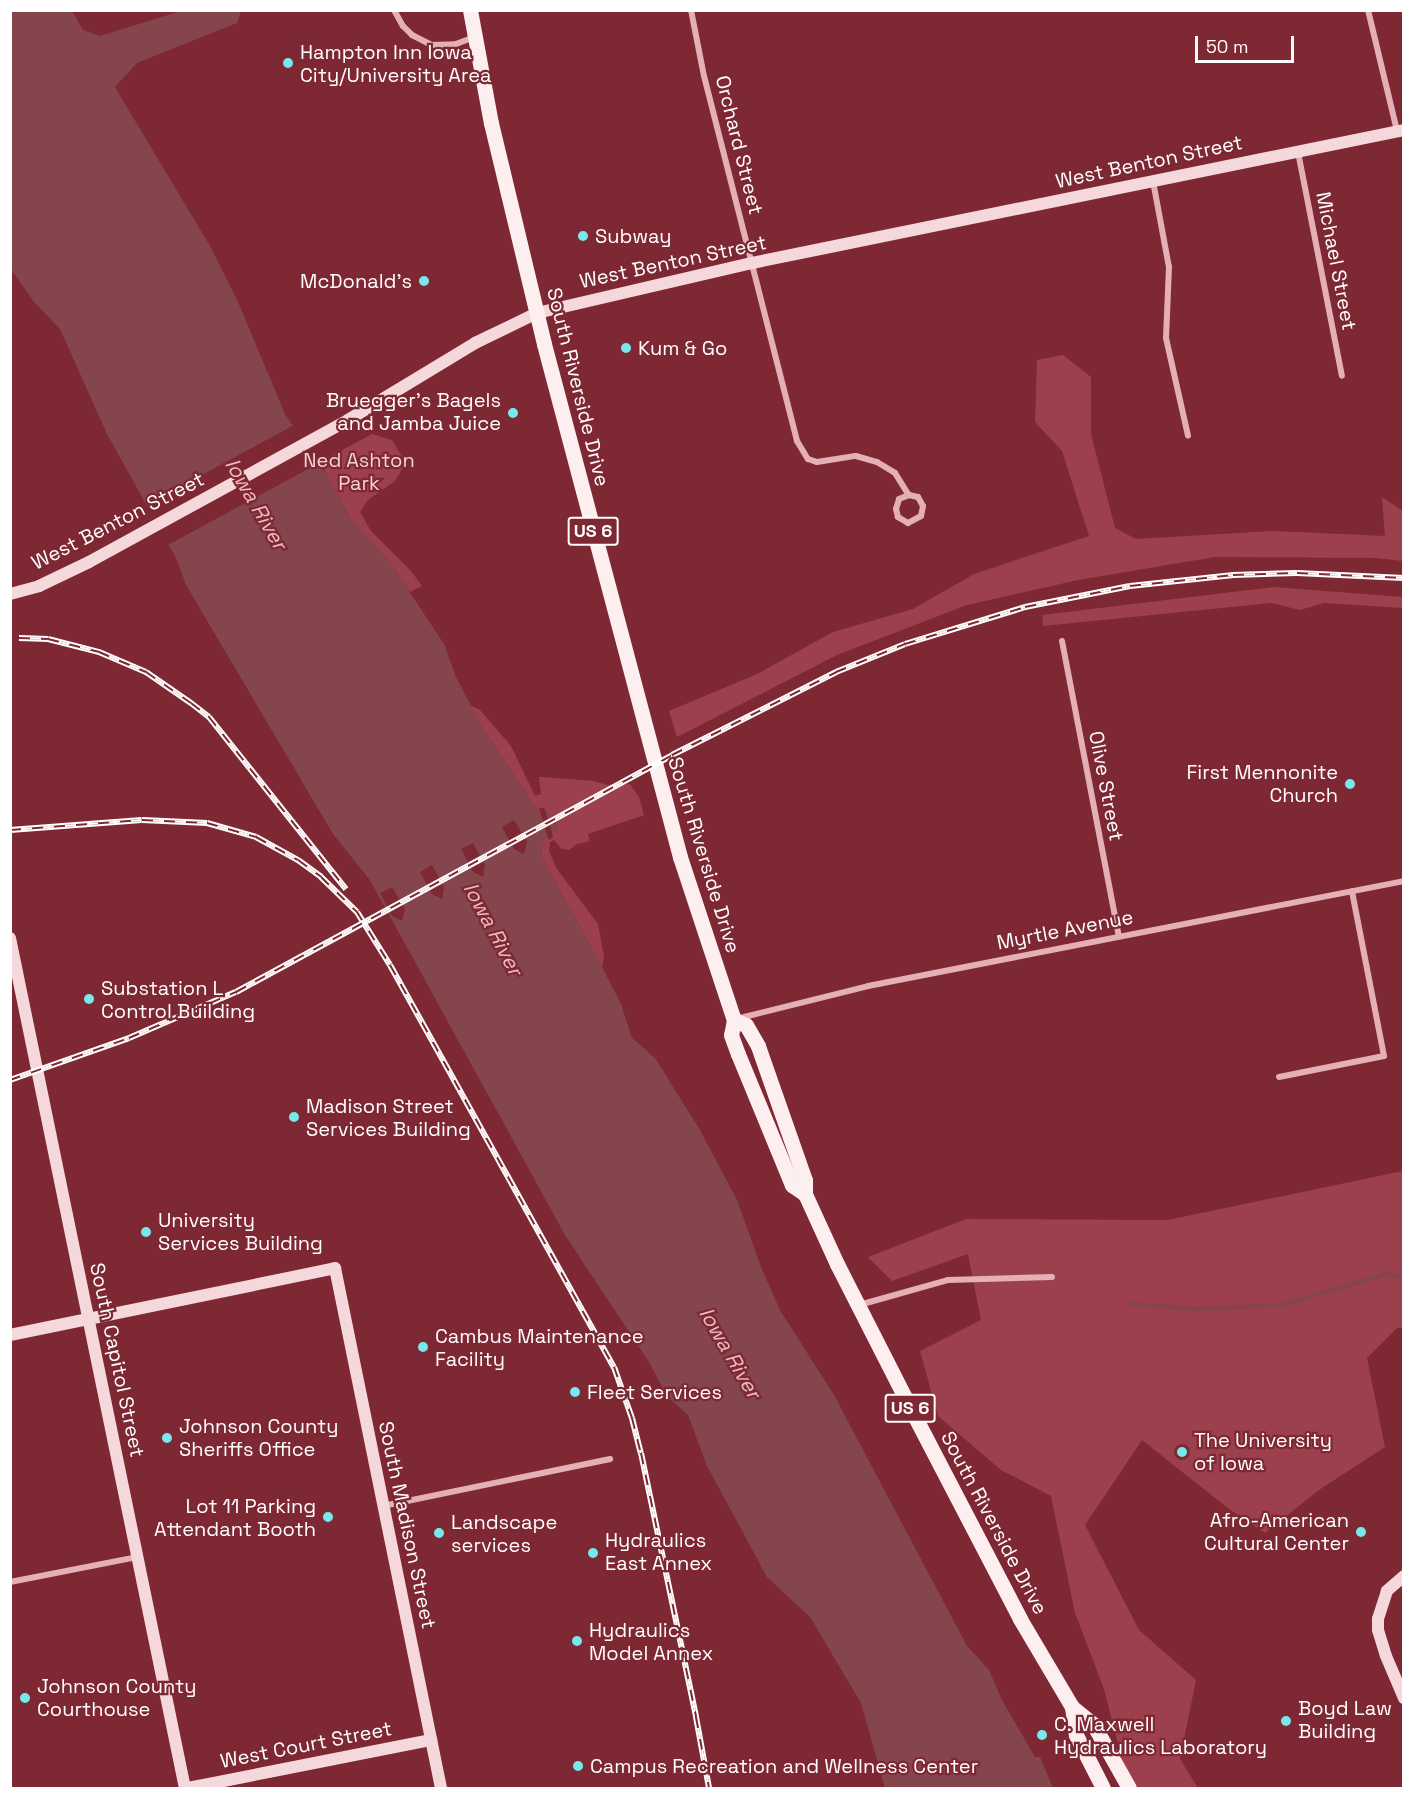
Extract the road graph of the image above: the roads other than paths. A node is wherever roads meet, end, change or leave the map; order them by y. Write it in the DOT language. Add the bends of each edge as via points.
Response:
graph roads {
  1 [pos="394,10"];
  2 [pos="465,10"];
  3 [pos="470,10"];
  4 [pos="691,10"];
  5 [pos="1368,10"];
  6 [pos="475,37"];
  7 [pos="1400,131"];
  8 [pos="1298,152"];
  9 [pos="1153,181"];
  10 [pos="752,263"];
  11 [pos="537,313"];
  12 [pos="1342,376"];
  13 [pos="1188,436"];
  14 [pos="909,495"];
  15 [pos="10,594"];
  16 [pos="1062,641"];
  17 [pos="1404,881"];
  18 [pos="1352,891"];
  19 [pos="1119,936"];
  20 [pos="10,938"];
  21 [pos="734,1020"];
  22 [pos="1279,1077"];
  23 [pos="1052,1277"];
  24 [pos="859,1305"];
  25 [pos="89,1319"];
  26 [pos="10,1335"];
  27 [pos="610,1459"];
  28 [pos="383,1506"];
  29 [pos="138,1557"];
  30 [pos="1404,1576"];
  31 [pos="10,1582"];
  32 [pos="1404,1698"];
  33 [pos="1072,1707"];
  34 [pos="431,1740"];
  35 [pos="187,1788"];
  36 [pos="441,1788"];
  37 [pos="1103,1788"];
  38 [pos="1129,1788"];
  1 -- 6 [label="street" via="412,35 432,45 456,44"];
  2 -- 6 [label="main road, South Riverside Drive / US 6"];
  3 -- 6 [label="main road, South Riverside Drive / US 6"];
  4 -- 10 [label="street, Orchard Street"];
  5 -- 7 [label="street"];
  6 -- 11 [label="main road, South Riverside Drive / US 6" via="491,123"];
  7 -- 8 [label="street, West Benton Street"];
  8 -- 9 [label="street, West Benton Street"];
  8 -- 12 [label="street, Michael Street"];
  9 -- 10 [label="street, West Benton Street"];
  9 -- 13 [label="street" via="1169,267 1166,338"];
  10 -- 11 [label="street, West Benton Street"];
  10 -- 14 [label="street, Orchard Street" via="797,441 808,459 817,462 846,455 867,458 895,472"];
  11 -- 15 [label="street, West Benton Street" via="475,344 348,420 89,562 39,586"];
  11 -- 21 [label="main road, South Riverside Drive / US 6" via="661,789"];
  14 -- 14 [label="street" via="921,501 923,512 908,523 898,517 896,509 900,499"];
  16 -- 19 [label="street, Olive Street"];
  17 -- 18 [label="street, Myrtle Avenue"];
  18 -- 19 [label="street, Myrtle Avenue"];
  18 -- 22 [label="street" via="1384,1056"];
  19 -- 21 [label="street, Myrtle Avenue" via="868,986"];
  20 -- 25 [label="street, South Capitol Street"];
  21 -- 24 [label="main road, South Riverside Drive / US 6" via="746,1025 758,1046 805,1180 805,1194"];
  23 -- 24 [label="street" via="948,1280"];
  24 -- 33 [label="main road, South Riverside Drive / US 6" via="1020,1619"];
  25 -- 26 [label="street"];
  25 -- 28 [label="street, South Madison Street" via="335,1268"];
  25 -- 29 [label="street, South Capitol Street"];
  27 -- 28 [label="street"];
  28 -- 34 [label="street, South Madison Street"];
  29 -- 31 [label="street"];
  29 -- 35 [label="street, South Capitol Street"];
  30 -- 32 [label="street" via="1387,1592 1380,1607 1378,1630"];
  33 -- 37 [label="main road, South Riverside Drive / US 6" via="1076,1735"];
  33 -- 38 [label="main road, South Riverside Drive / US 6" via="1093,1724"];
  34 -- 35 [label="street, West Court Street"];
  34 -- 36 [label="street, South Madison Street"];
}
